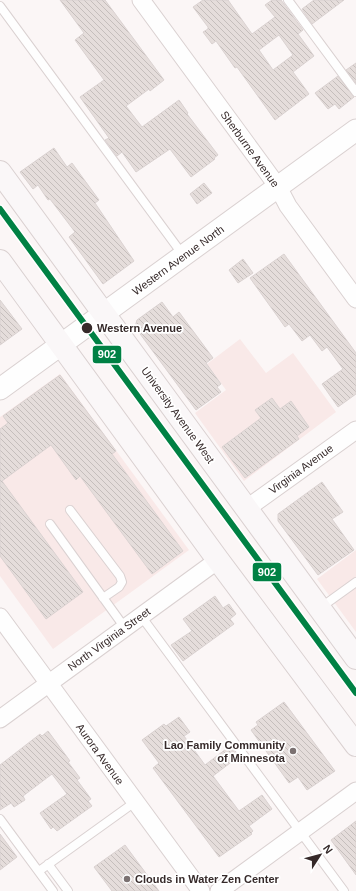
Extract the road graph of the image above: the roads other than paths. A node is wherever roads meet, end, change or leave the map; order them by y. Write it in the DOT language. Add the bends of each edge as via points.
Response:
graph roads {
  1 [pos="141,0"];
  2 [pos="288,0"];
  3 [pos="0,6"];
  4 [pos="356,92"];
  5 [pos="356,130"];
  6 [pos="0,172"];
  7 [pos="278,187"];
  8 [pos="184,256"];
  9 [pos="0,261"];
  10 [pos="356,299"];
  11 [pos="104,314"];
  12 [pos="61,345"];
  13 [pos="0,390"];
  14 [pos="356,430"];
  15 [pos="246,509"];
  16 [pos="70,510"];
  17 [pos="50,524"];
  18 [pos="218,560"];
  19 [pos="356,582"];
  20 [pos="103,598"];
  21 [pos="319,608"];
  22 [pos="141,616"];
  23 [pos="0,617"];
  24 [pos="125,628"];
  25 [pos="356,658"];
  26 [pos="48,683"];
  27 [pos="0,719"];
  28 [pos="356,745"];
  29 [pos="356,791"];
  30 [pos="135,802"];
  31 [pos="0,819"];
  32 [pos="300,832"];
  33 [pos="48,864"];
  34 [pos="39,871"];
  35 [pos="53,891"];
  36 [pos="68,891"];
  37 [pos="201,891"];
  38 [pos="219,891"];
  39 [pos="344,891"];
  1 -- 7 [label="street, Sherburne Avenue"];
  2 -- 4 [label="lane"];
  3 -- 8 [label="lane"];
  5 -- 7 [label="street, Western Avenue North"];
  6 -- 11 [label="main road, University Avenue West"];
  7 -- 8 [label="street, Western Avenue North"];
  7 -- 10 [label="street, Sherburne Avenue" via="288,206"];
  8 -- 11 [label="street, Western Avenue North"];
  9 -- 12 [label="main road"];
  11 -- 12 [label="street, Western Avenue North"];
  11 -- 15 [label="main road, University Avenue West"];
  12 -- 13 [label="street, Western Avenue North"];
  12 -- 18 [label="main road"];
  14 -- 15 [label="street, Virginia Avenue"];
  15 -- 21 [label="main road, University Avenue West"];
  16 -- 20 [label="lane" via="120,576 122,582 119,587"];
  17 -- 20 [label="lane"];
  18 -- 22 [label="street, North Virginia Street"];
  18 -- 28 [label="main road"];
  19 -- 21 [label="lane"];
  20 -- 24 [label="lane"];
  21 -- 25 [label="main road, University Avenue West"];
  22 -- 24 [label="street, North Virginia Street"];
  22 -- 32 [label="lane"];
  23 -- 26 [label="street, Aurora Avenue"];
  24 -- 26 [label="street, North Virginia Street"];
  26 -- 27 [label="street, North Virginia Street"];
  26 -- 30 [label="street, Aurora Avenue"];
  29 -- 32 [label="street"];
  30 -- 33 [label="lane"];
  30 -- 37 [label="street, Aurora Avenue"];
  31 -- 34 [label="lane"];
  32 -- 38 [label="street"];
  32 -- 39 [label="lane"];
  33 -- 34 [label="lane"];
  33 -- 36 [label="lane"];
  34 -- 35 [label="lane"];
}
